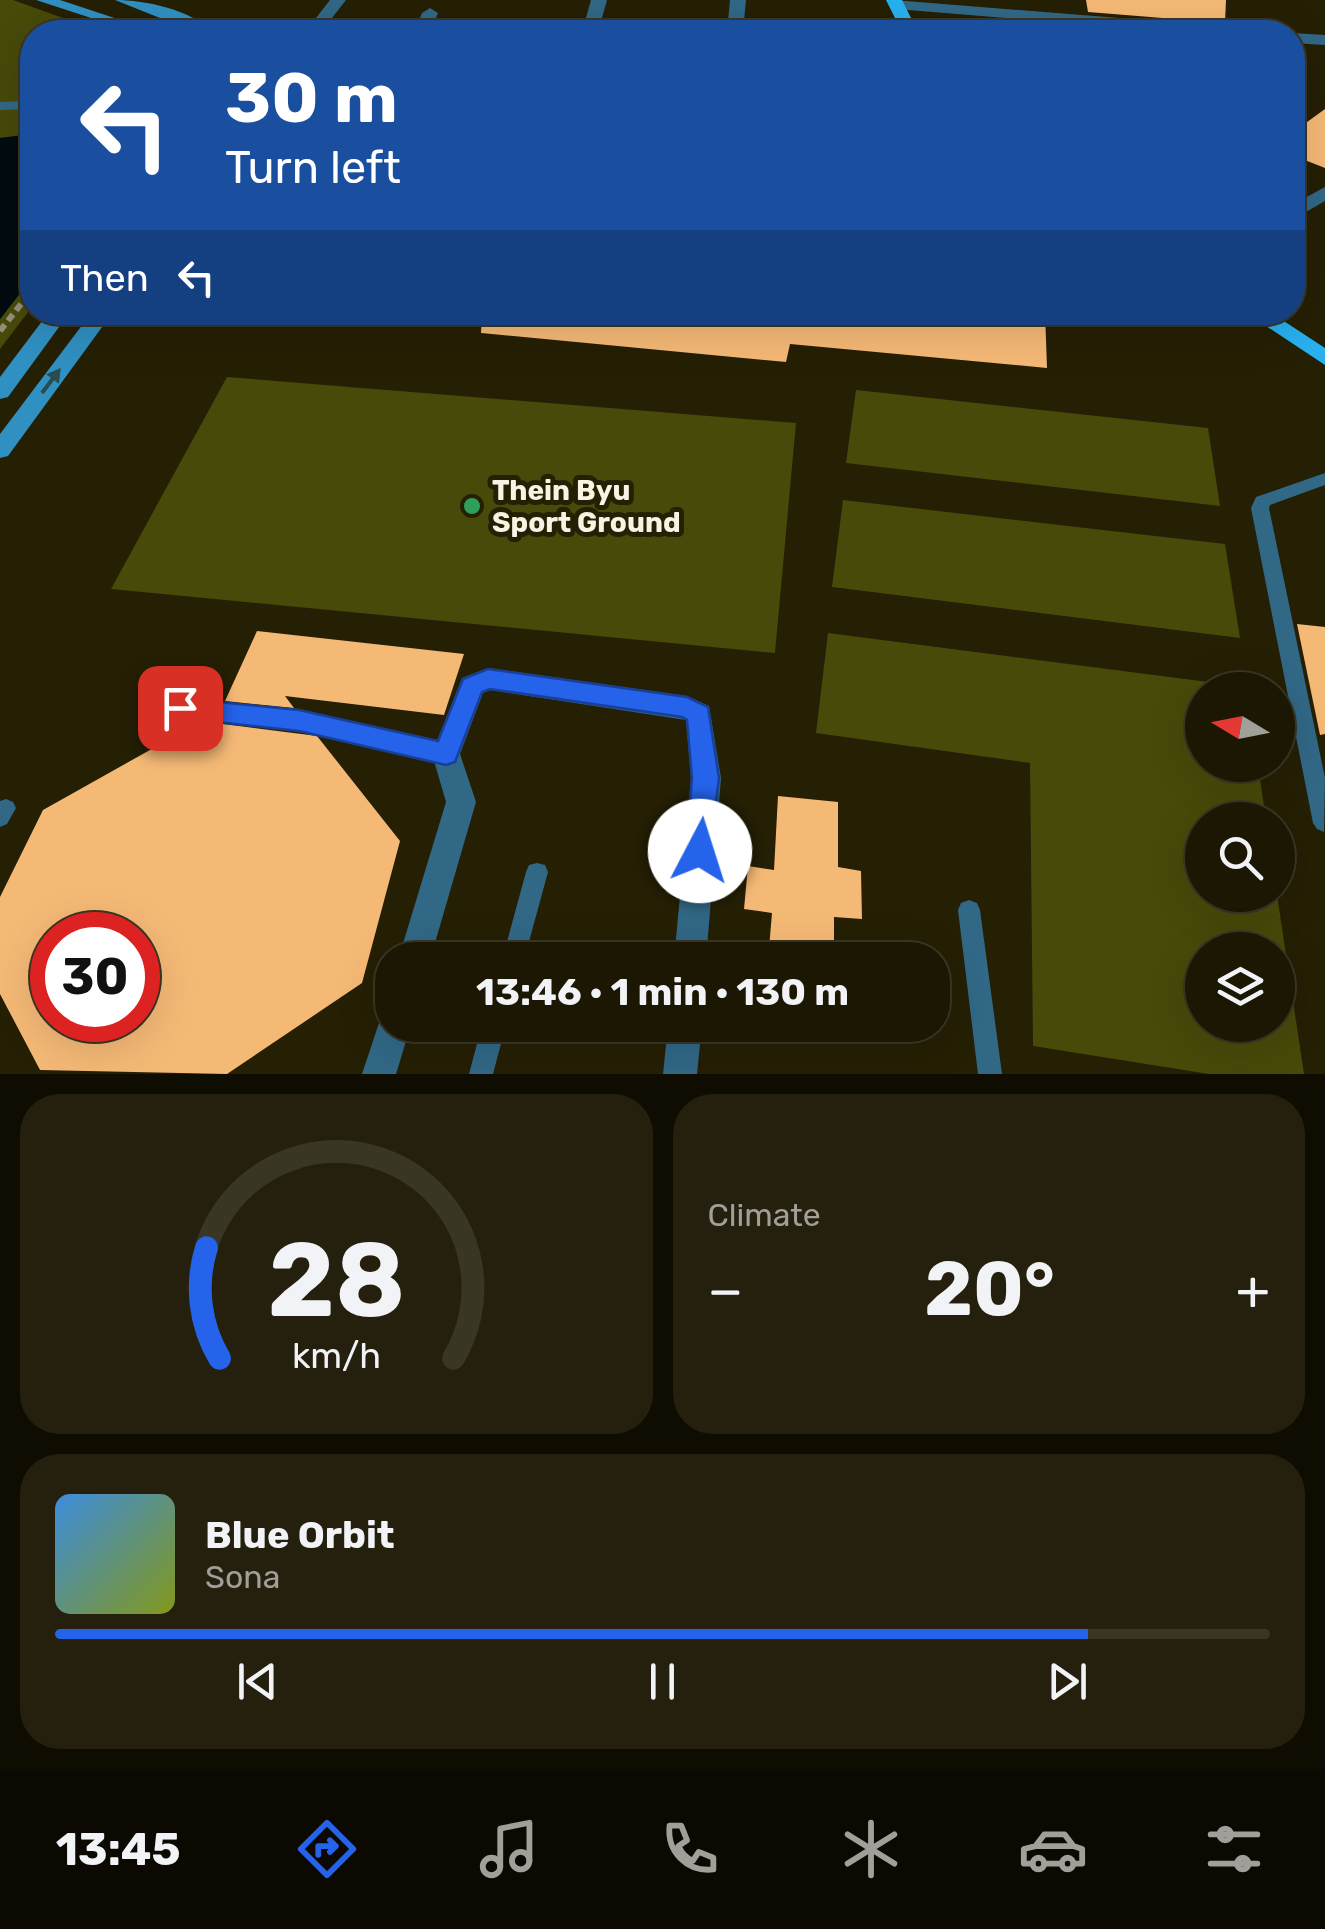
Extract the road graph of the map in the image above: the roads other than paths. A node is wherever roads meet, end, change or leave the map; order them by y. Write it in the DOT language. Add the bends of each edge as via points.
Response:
graph roads {
  1 [pos="44,0"];
  2 [pos="123,0"];
  3 [pos="338,0"];
  4 [pos="895,2"];
  5 [pos="430,14"];
  6 [pos="110,20"];
  7 [pos="177,20"];
  8 [pos="322,20"];
  9 [pos="427,20"];
  10 [pos="1097,20"];
  11 [pos="50,325"];
  12 [pos="92,325"];
  13 [pos="1275,325"];
  14 [pos="1325,358"];
  15 [pos="0,392"];
  16 [pos="0,450"];
  17 [pos="1325,479"];
  18 [pos="180,708"];
  19 [pos="446,754"];
  20 [pos="1324,823"];
  21 [pos="537,872"];
  22 [pos="970,910"];
  23 [pos="419,942"];
  24 [pos="517,942"];
  25 [pos="692,942"];
  26 [pos="389,1042"];
  27 [pos="489,1042"];
  28 [pos="683,1042"];
  29 [pos="379,1074"];
  30 [pos="481,1074"];
  31 [pos="680,1074"];
  32 [pos="990,1074"];
  1 -- 6 [label="main road"];
  2 -- 7 [label="main road"];
  3 -- 8 [label="street"];
  4 -- 10 [label="street"];
  5 -- 9 [label="street"];
  11 -- 15 [label="main road"];
  16 -- 12 [label="main road, one-way"];
  13 -- 14 [label="main road"];
  17 -- 20 [label="lane" via="1262,500 1260,508"];
  18 -- 19 [label="lane" via="299,720"];
  19 -- 23 [label="street" via="461,802"];
  19 -- 25 [label="street" via="472,686 488,678 699,714 706,778"];
  21 -- 24 [label="lane"];
  22 -- 32 [label="lane"];
  26 -- 29 [label="street"];
  27 -- 30 [label="lane"];
  28 -- 31 [label="street"];
}
